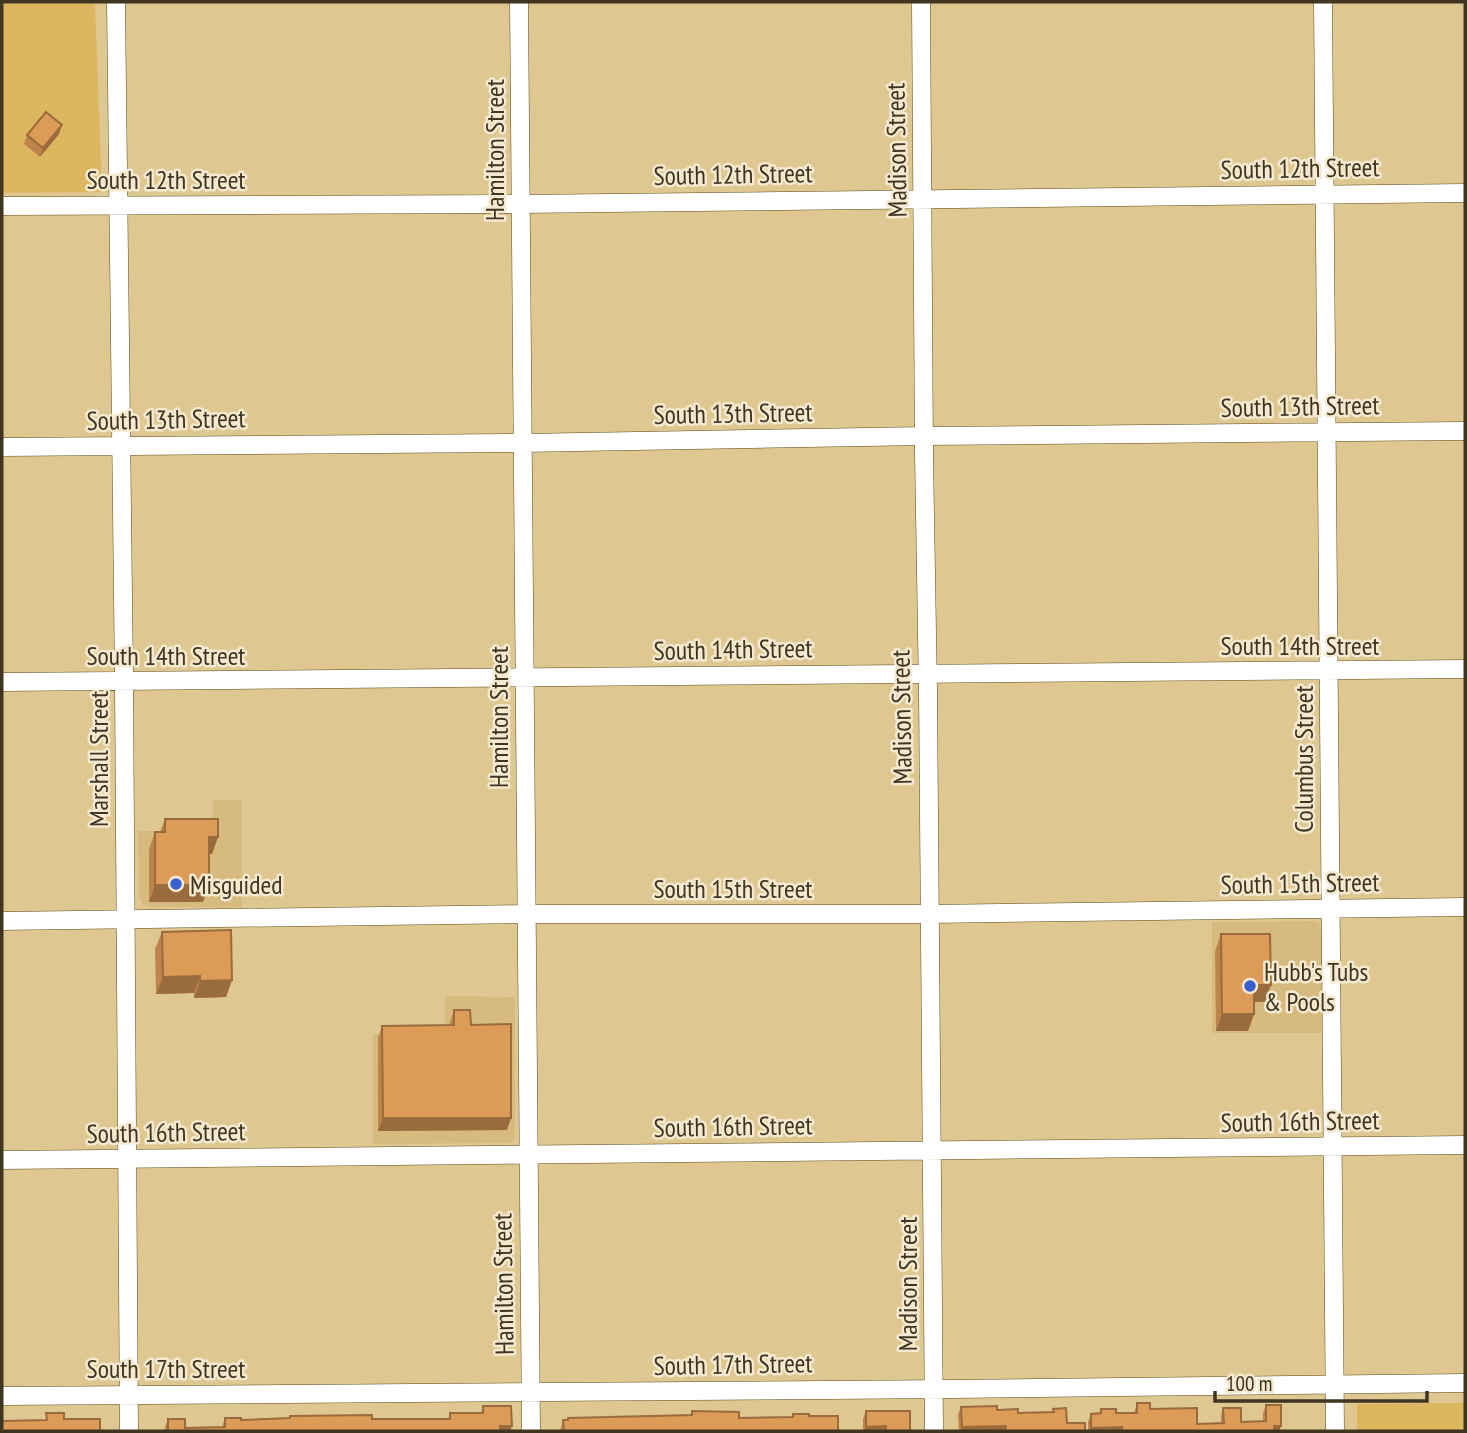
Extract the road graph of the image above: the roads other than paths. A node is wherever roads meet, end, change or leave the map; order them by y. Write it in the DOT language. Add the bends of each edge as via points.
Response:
graph roads {
  1 [pos="116,2"];
  2 [pos="519,2"];
  3 [pos="921,2"];
  4 [pos="1323,2"];
  5 [pos="1465,193"];
  6 [pos="1324,195"];
  7 [pos="923,198"];
  8 [pos="520,204"];
  9 [pos="118,205"];
  10 [pos="2,206"];
  11 [pos="1465,431"];
  12 [pos="1326,433"];
  13 [pos="924,436"];
  14 [pos="522,443"];
  15 [pos="120,446"];
  16 [pos="2,447"];
  17 [pos="1465,669"];
  18 [pos="1329,671"];
  19 [pos="927,674"];
  20 [pos="524,678"];
  21 [pos="124,681"];
  22 [pos="2,682"];
  23 [pos="1465,907"];
  24 [pos="1330,908"];
  25 [pos="526,914"];
  26 [pos="929,914"];
  27 [pos="126,920"];
  28 [pos="2,921"];
  29 [pos="1465,1145"];
  30 [pos="1332,1147"];
  31 [pos="932,1150"];
  32 [pos="528,1155"];
  33 [pos="127,1159"];
  34 [pos="2,1160"];
  35 [pos="1465,1383"];
  36 [pos="1335,1385"];
  37 [pos="934,1388"];
  38 [pos="531,1392"];
  39 [pos="128,1395"];
  40 [pos="2,1396"];
  41 [pos="129,1431"];
  42 [pos="531,1431"];
  43 [pos="934,1431"];
  44 [pos="1335,1431"];
  1 -- 9 [label="street, Marshall Street"];
  2 -- 8 [label="street, Hamilton Street"];
  3 -- 7 [label="street, Madison Street"];
  4 -- 6 [label="street, Columbus Street"];
  5 -- 6 [label="street, South 12th Street"];
  6 -- 7 [label="street, South 12th Street"];
  6 -- 12 [label="street, Columbus Street"];
  7 -- 8 [label="street, South 12th Street"];
  7 -- 13 [label="street, Madison Street"];
  8 -- 9 [label="street, South 12th Street"];
  8 -- 14 [label="street, Hamilton Street"];
  9 -- 10 [label="street, South 12th Street"];
  9 -- 15 [label="street, Marshall Street"];
  11 -- 12 [label="street, South 13th Street"];
  12 -- 13 [label="street, South 13th Street"];
  12 -- 18 [label="street, Columbus Street"];
  13 -- 14 [label="street, South 13th Street"];
  13 -- 19 [label="street, Madison Street"];
  14 -- 15 [label="street, South 13th Street"];
  14 -- 20 [label="street, Hamilton Street"];
  15 -- 16 [label="street, South 13th Street"];
  15 -- 21 [label="street, Marshall Street"];
  17 -- 18 [label="street, South 14th Street"];
  18 -- 19 [label="street, South 14th Street"];
  18 -- 24 [label="street, Columbus Street"];
  19 -- 20 [label="street, South 14th Street"];
  19 -- 26 [label="street, Madison Street"];
  20 -- 21 [label="street, South 14th Street"];
  20 -- 25 [label="street, Hamilton Street"];
  21 -- 22 [label="street, South 14th Street"];
  21 -- 27 [label="street, Marshall Street"];
  23 -- 24 [label="street, South 15th Street"];
  24 -- 26 [label="street, South 15th Street"];
  24 -- 30 [label="street, Columbus Street"];
  25 -- 26 [label="street, South 15th Street"];
  25 -- 27 [label="street, South 15th Street"];
  25 -- 32 [label="street, Hamilton Street"];
  26 -- 31 [label="street, Madison Street"];
  27 -- 28 [label="street, South 15th Street"];
  27 -- 33 [label="street, Marshall Street"];
  29 -- 30 [label="street, South 16th Street"];
  30 -- 31 [label="street, South 16th Street"];
  30 -- 36 [label="street, Columbus Street"];
  31 -- 32 [label="street, South 16th Street"];
  31 -- 37 [label="street, Madison Street"];
  32 -- 33 [label="street, South 16th Street"];
  32 -- 38 [label="street, Hamilton Street"];
  33 -- 34 [label="street, South 16th Street"];
  33 -- 39 [label="street, Marshall Street"];
  35 -- 36 [label="street, South 17th Street"];
  36 -- 37 [label="street, South 17th Street"];
  36 -- 44 [label="street, Columbus Street"];
  37 -- 38 [label="street, South 17th Street"];
  37 -- 43 [label="street, Madison Street"];
  38 -- 39 [label="street, South 17th Street"];
  38 -- 42 [label="street, Hamilton Street"];
  39 -- 40 [label="street, South 17th Street"];
  39 -- 41 [label="street, Marshall Street"];
}
